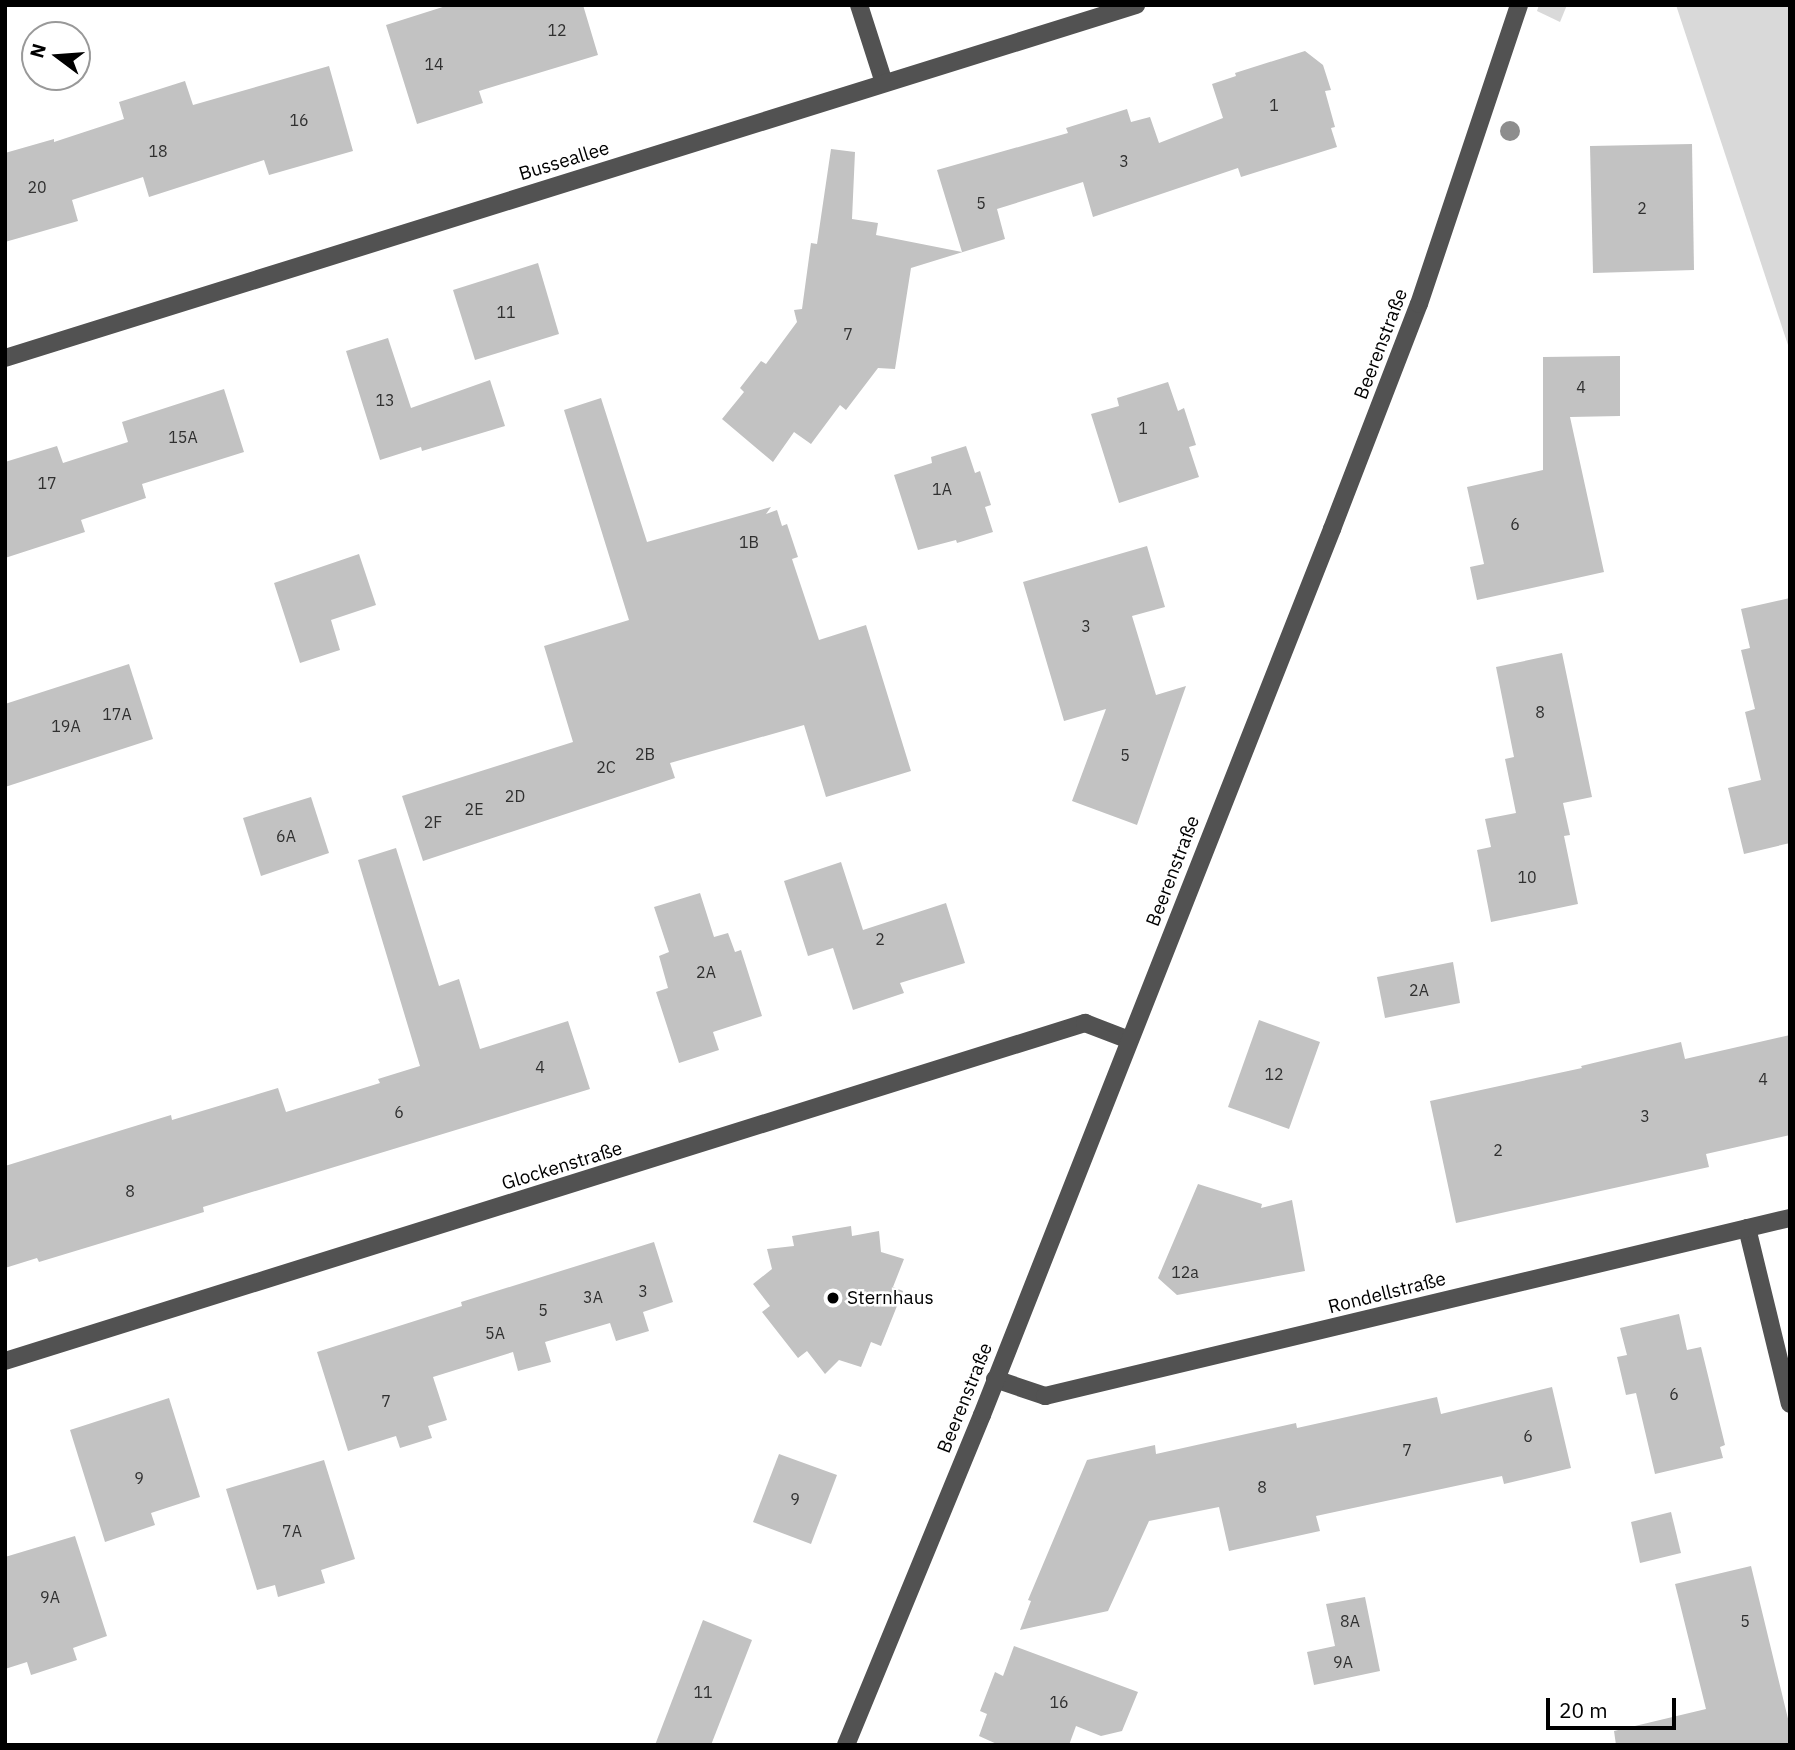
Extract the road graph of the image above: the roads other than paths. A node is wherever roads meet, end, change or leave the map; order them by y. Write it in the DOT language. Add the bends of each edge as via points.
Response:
graph roads {
  1 [pos="859,5"];
  2 [pos="1136,5"];
  3 [pos="1519,5"];
  4 [pos="884,83"];
  5 [pos="5,358"];
  6 [pos="1129,1040"];
  7 [pos="1790,1218"];
  8 [pos="1747,1228"];
  9 [pos="5,1361"];
  10 [pos="995,1379"];
  11 [pos="1790,1404"];
  12 [pos="846,1745"];
  1 -- 4 [label="street"];
  2 -- 4 [label="street, Busseallee"];
  3 -- 6 [label="street, Beerenstraße" via="1419,304"];
  4 -- 5 [label="street, Busseallee"];
  6 -- 9 [label="street, Glockenstraße" via="1084,1023"];
  6 -- 10 [label="street, Beerenstraße"];
  7 -- 8 [label="street, Rondellstraße"];
  8 -- 10 [label="street, Rondellstraße" via="1045,1396"];
  8 -- 11 [label="street"];
  10 -- 12 [label="street, Beerenstraße"];
}
